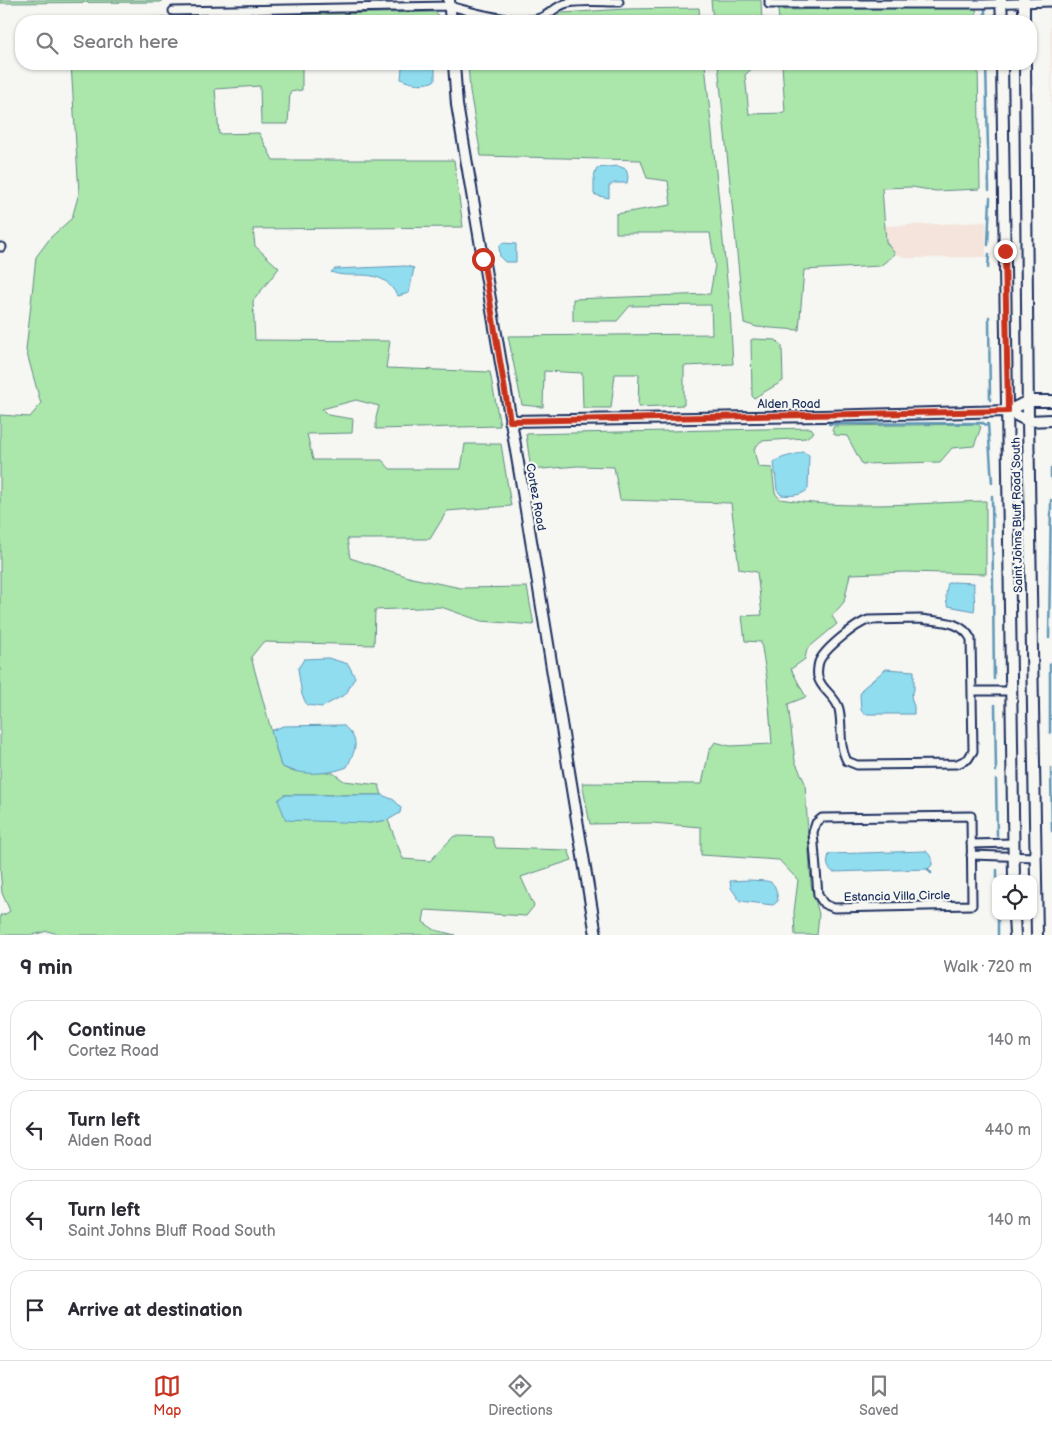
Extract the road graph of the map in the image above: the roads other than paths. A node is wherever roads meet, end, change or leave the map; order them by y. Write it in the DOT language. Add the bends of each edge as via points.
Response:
graph roads {
  1 [pos="1001,1"];
  2 [pos="1024,1"];
  3 [pos="619,2"];
  4 [pos="769,2"];
  5 [pos="1052,2"];
  6 [pos="449,3"];
  7 [pos="173,11"];
  8 [pos="483,15"];
  9 [pos="544,15"];
  10 [pos="1002,15"];
  11 [pos="1024,15"];
  12 [pos="454,70"];
  13 [pos="1002,70"];
  14 [pos="1025,70"];
  15 [pos="1052,401"];
  16 [pos="1028,402"];
  17 [pos="1008,411"];
  18 [pos="1052,420"];
  19 [pos="510,421"];
  20 [pos="1028,421"];
  21 [pos="972,691"];
  22 [pos="1011,691"];
  23 [pos="1014,843"];
  24 [pos="971,844"];
  25 [pos="971,855"];
  26 [pos="1014,857"];
  27 [pos="1036,857"];
  28 [pos="1014,875"];
  29 [pos="1014,920"];
  30 [pos="596,935"];
  31 [pos="1014,935"];
  32 [pos="1037,935"];
  1 -- 2 [label="street"];
  1 -- 4 [label="street"];
  1 -- 10 [label="main road"];
  2 -- 5 [label="street"];
  2 -- 11 [label="main road"];
  3 -- 9 [label="street" via="568,3"];
  6 -- 7 [label="street"];
  6 -- 8 [label="street"];
  12 -- 19 [label="main road, Cortez Road" via="457,105"];
  13 -- 17 [label="main road, Saint Johns Bluff Road South"];
  14 -- 16 [label="main road, Saint Johns Bluff Road South"];
  15 -- 16 [label="main road, Alden Road"];
  16 -- 17 [label="main road, Alden Road"];
  16 -- 20 [label="main road, Saint Johns Bluff Road South"];
  17 -- 19 [label="main road, Alden Road"];
  17 -- 20 [label="main road, Alden Road"];
  17 -- 22 [label="main road, Saint Johns Bluff Road South"];
  18 -- 20 [label="main road, Alden Road"];
  19 -- 30 [label="main road, Cortez Road"];
  20 -- 27 [label="main road, Saint Johns Bluff Road South"];
  21 -- 21 [label="street" via="973,751 968,759 957,764 857,765 847,761 842,753 838,704 818,676 819,663 824,653 860,622 920,619 959,625 971,638"];
  21 -- 22 [label="street"];
  22 -- 23 [label="main road, Saint Johns Bluff Road South"];
  23 -- 24 [label="street"];
  23 -- 26 [label="main road, Saint Johns Bluff Road South"];
  24 -- 25 [label="street, Estancia Villa Circle"];
  24 -- 25 [label="street, Estancia Villa Circle" via="970,816 822,818 813,832 818,895 824,904 834,908 972,905"];
  25 -- 26 [label="street"];
  26 -- 27 [label="street"];
  26 -- 28 [label="main road, Saint Johns Bluff Road South"];
  27 -- 32 [label="main road, Saint Johns Bluff Road South"];
  29 -- 31 [label="main road"];
}
